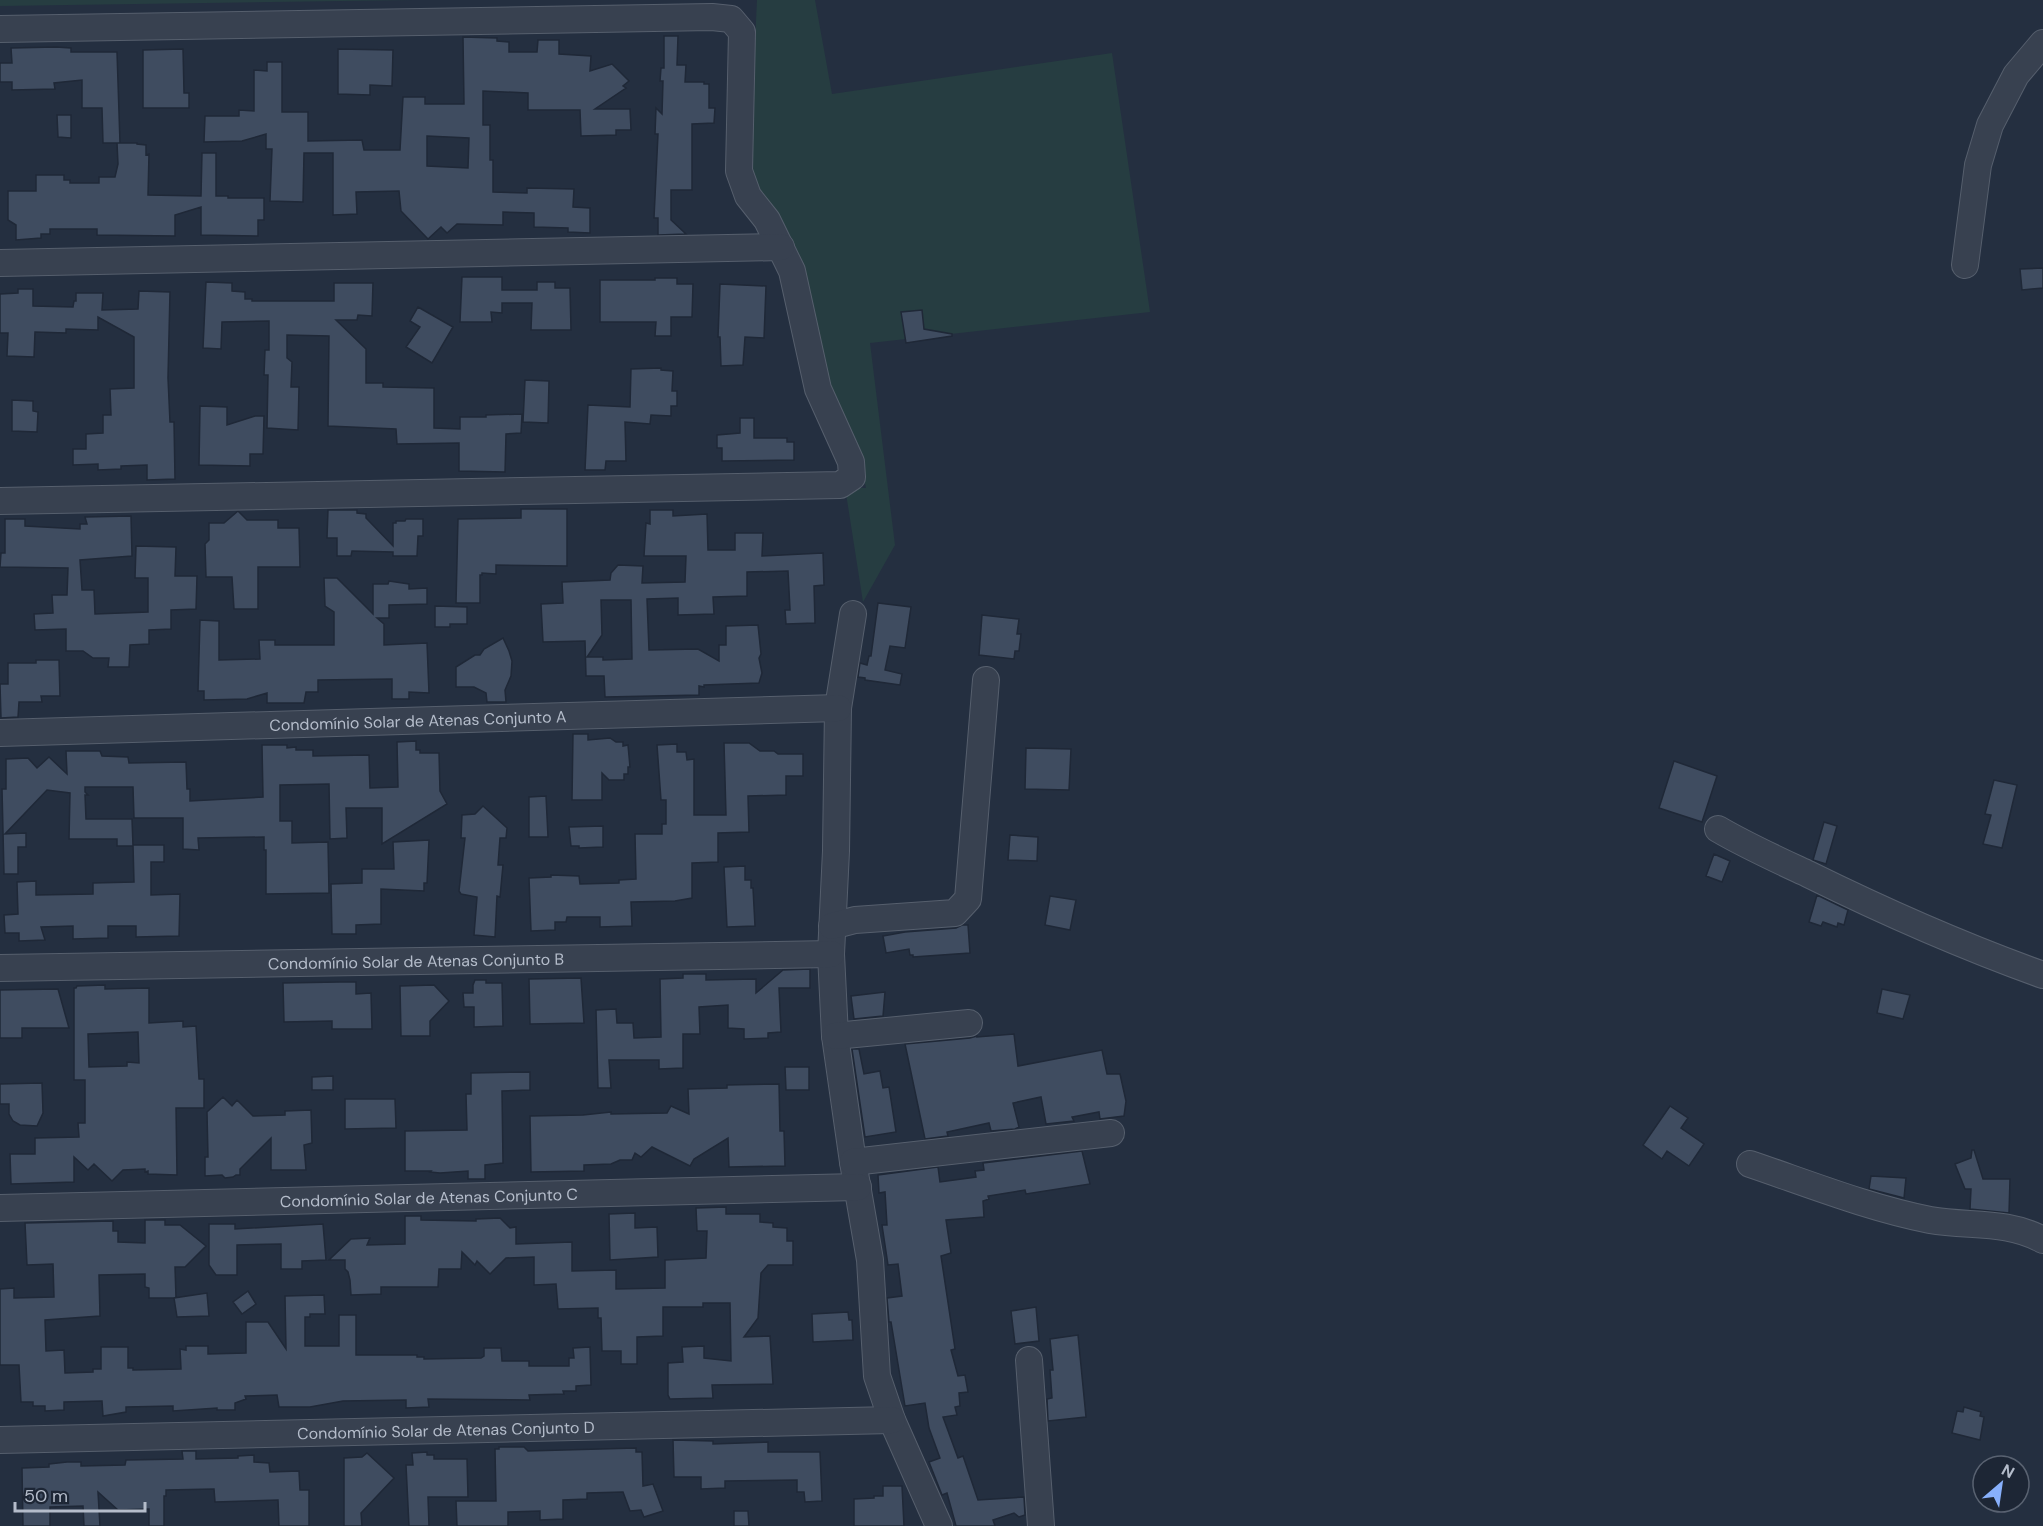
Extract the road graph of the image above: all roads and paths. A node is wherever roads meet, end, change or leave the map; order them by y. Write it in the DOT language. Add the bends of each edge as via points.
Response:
graph roads {
  1 [pos="0,29"];
  2 [pos="2043,43"];
  3 [pos="781,247"];
  4 [pos="0,263"];
  5 [pos="1965,265"];
  6 [pos="0,501"];
  7 [pos="853,614"];
  8 [pos="986,680"];
  9 [pos="838,708"];
  10 [pos="0,733"];
  11 [pos="1718,829"];
  12 [pos="832,926"];
  13 [pos="831,954"];
  14 [pos="0,968"];
  15 [pos="2043,975"];
  16 [pos="969,1023"];
  17 [pos="835,1036"];
  18 [pos="1111,1134"];
  19 [pos="853,1161"];
  20 [pos="1750,1164"];
  21 [pos="858,1187"];
  22 [pos="0,1208"];
  23 [pos="2043,1240"];
  24 [pos="1029,1360"];
  25 [pos="892,1420"];
  26 [pos="0,1440"];
  27 [pos="939,1526"];
  28 [pos="1041,1526"];
  1 -- 3 [label="street" via="731,19 742,32 739,171 748,196"];
  2 -- 5 [label="street" via="2016,75 1990,124 1978,165"];
  3 -- 4 [label="street"];
  3 -- 6 [label="street" via="792,272 818,389 851,462 852,477 840,485"];
  7 -- 9 [label="street"];
  8 -- 12 [label="street" via="968,899 955,913 855,920"];
  9 -- 10 [label="street, Condomínio Solar de Atenas Conjunto A"];
  9 -- 12 [label="street"];
  11 -- 15 [label="street" via="1923,929"];
  12 -- 13 [label="street"];
  13 -- 14 [label="street, Condomínio Solar de Atenas Conjunto B"];
  13 -- 17 [label="street"];
  16 -- 17 [label="street"];
  17 -- 19 [label="street"];
  18 -- 19 [label="street"];
  19 -- 21 [label="street"];
  20 -- 23 [label="street" via="1871,1205 1956,1224 2016,1228"];
  21 -- 22 [label="street, Condomínio Solar de Atenas Conjunto C"];
  21 -- 25 [label="street" via="870,1260 877,1376"];
  24 -- 28 [label="street"];
  25 -- 26 [label="street, Condomínio Solar de Atenas Conjunto D"];
  25 -- 27 [label="street"];
}
